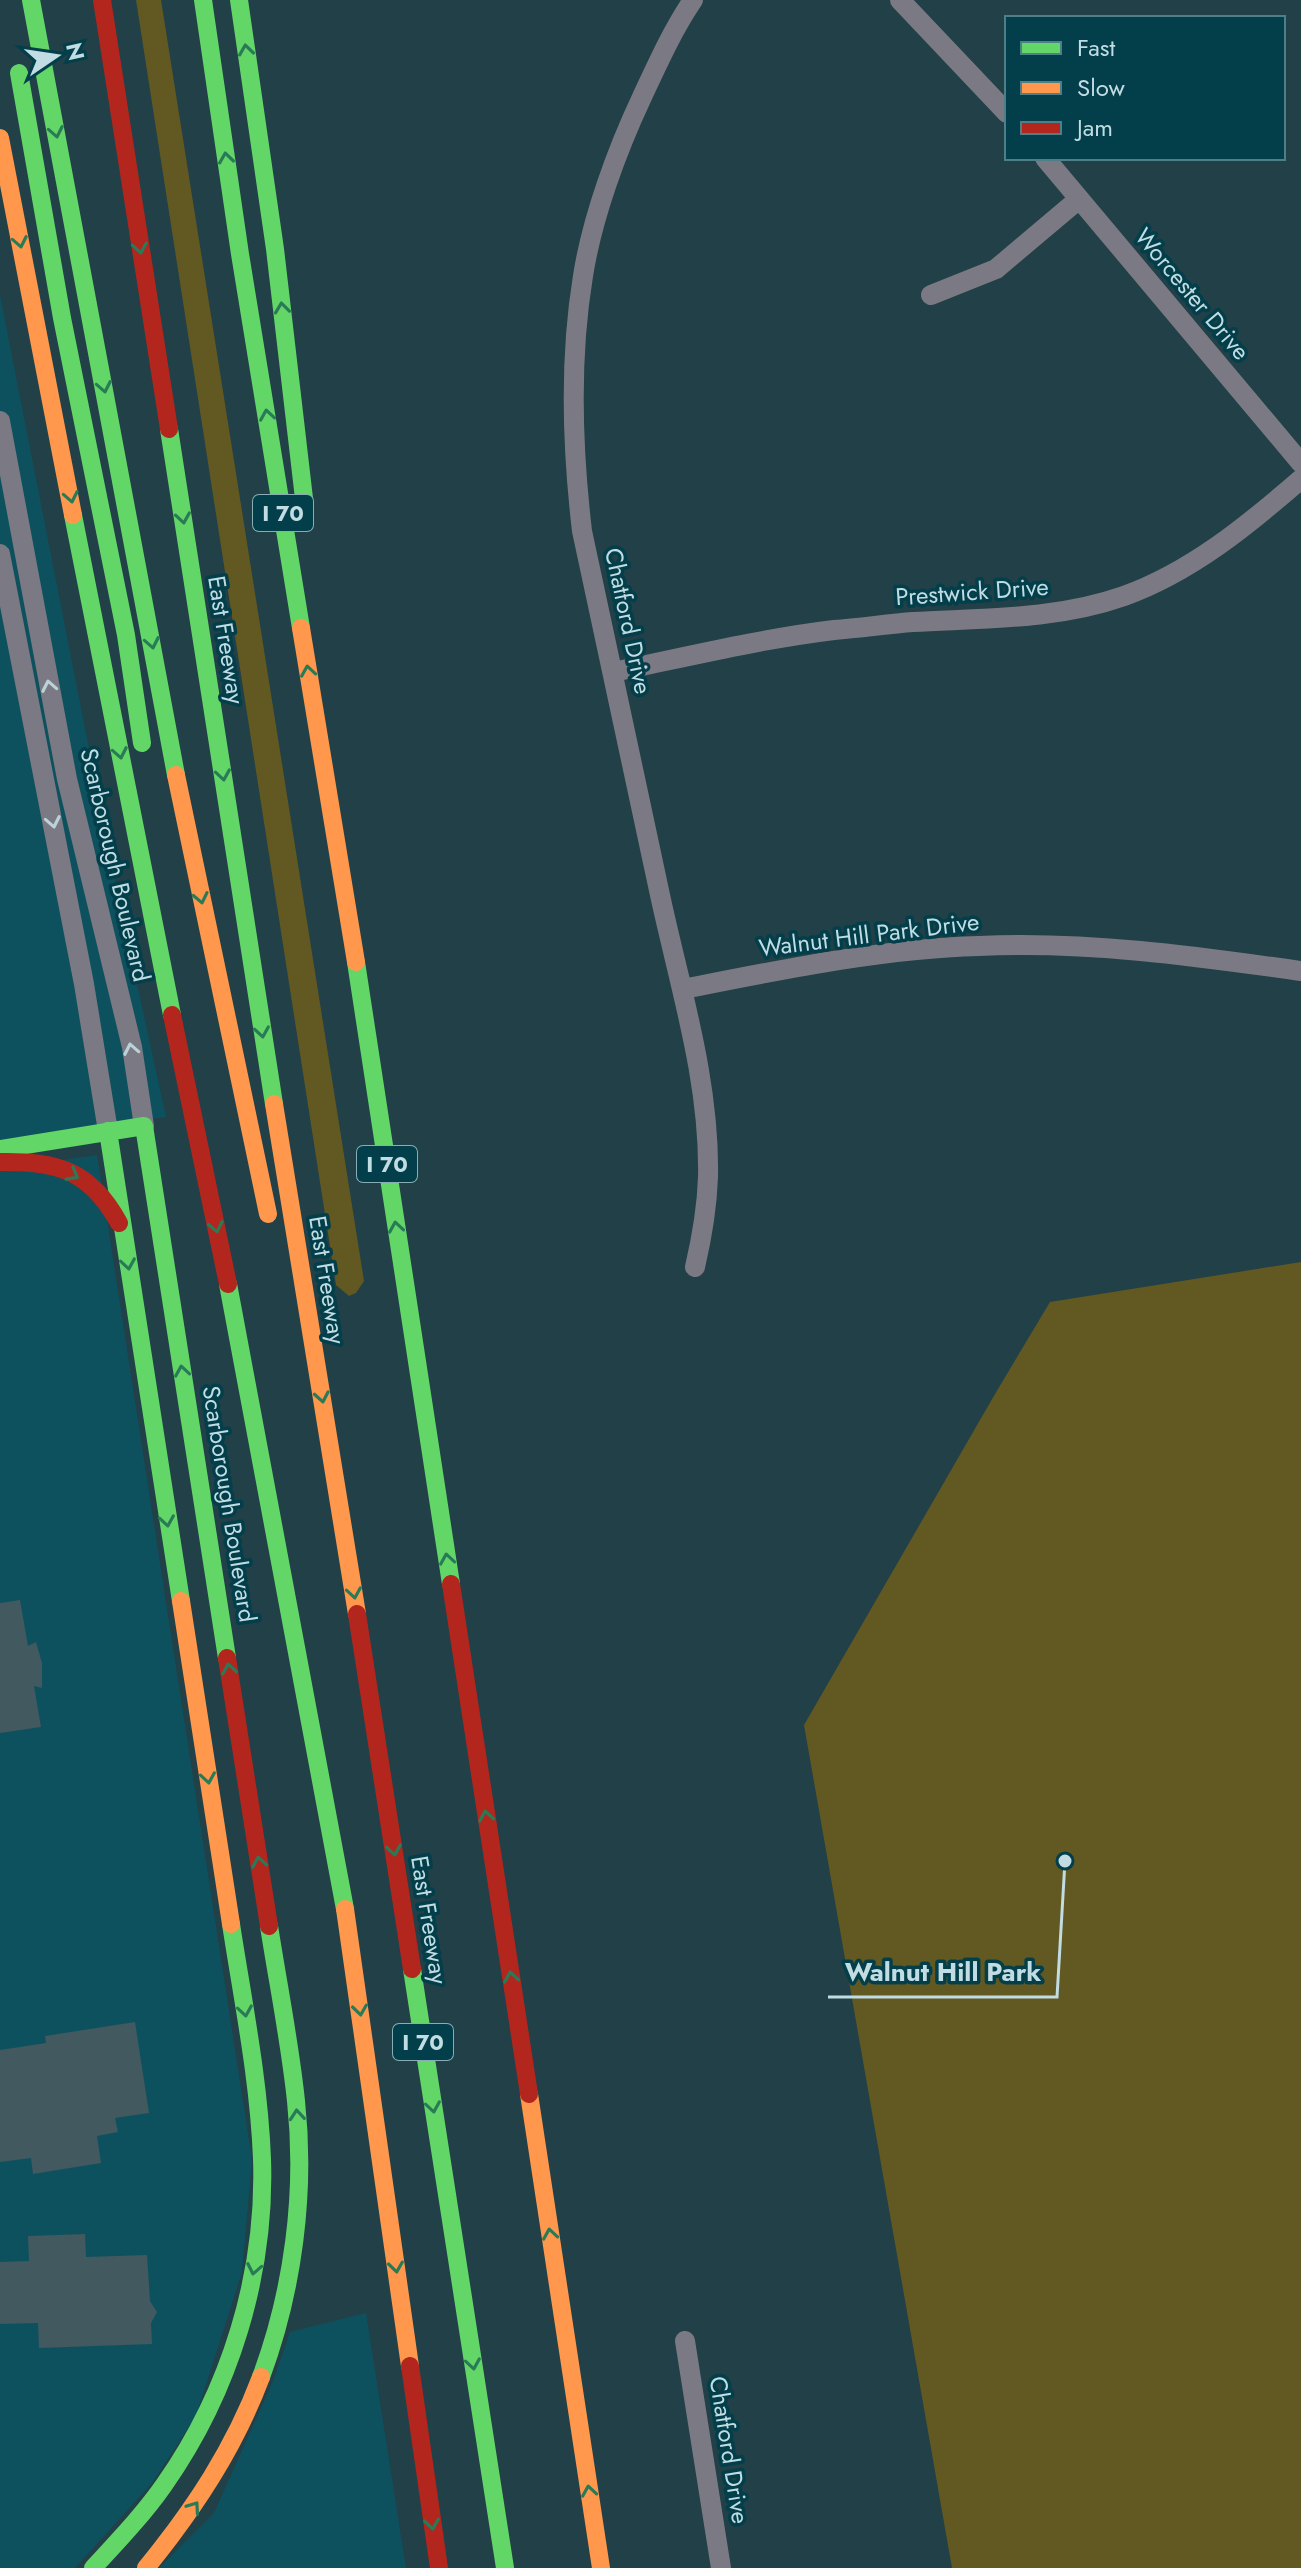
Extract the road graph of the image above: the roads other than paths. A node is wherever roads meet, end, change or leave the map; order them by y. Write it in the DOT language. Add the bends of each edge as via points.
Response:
graph roads {
  1 [pos="31,0"];
  2 [pos="102,0"];
  3 [pos="203,0"];
  4 [pos="239,0"];
  5 [pos="693,0"];
  6 [pos="900,0"];
  7 [pos="18,62"];
  8 [pos="1005,111"];
  9 [pos="0,138"];
  10 [pos="1047,160"];
  11 [pos="1079,199"];
  12 [pos="931,295"];
  13 [pos="0,421"];
  14 [pos="1301,463"];
  15 [pos="1301,479"];
  16 [pos="306,518"];
  17 [pos="0,554"];
  18 [pos="319,629"];
  19 [pos="613,672"];
  20 [pos="146,768"];
  21 [pos="157,847"];
  22 [pos="1301,971"];
  23 [pos="683,989"];
  24 [pos="366,1025"];
  25 [pos="144,1126"];
  26 [pos="108,1131"];
  27 [pos="0,1149"];
  28 [pos="0,1162"];
  29 [pos="208,1193"];
  30 [pos="122,1230"];
  31 [pos="695,1267"];
  32 [pos="309,1320"];
  33 [pos="685,2341"];
  34 [pos="93,2568"];
  35 [pos="146,2568"];
  36 [pos="439,2568"];
  37 [pos="505,2568"];
  38 [pos="601,2568"];
  39 [pos="721,2568"];
  1 -- 32 [label="main road, one-way" via="191,853 269,1221"];
  2 -- 32 [label="main road, East Freeway / I 70, one-way"];
  24 -- 3 [label="main road, I 70, one-way"];
  16 -- 4 [label="main road, one-way"];
  5 -- 19 [label="street, Chatford Drive" via="628,128 603,196 579,304 575,471 582,531"];
  6 -- 8 [label="street"];
  7 -- 20 [label="main road" via="62,318 126,635"];
  9 -- 29 [label="main road, one-way"];
  10 -- 11 [label="street, Worcester Drive"];
  11 -- 12 [label="street" via="996,269"];
  11 -- 14 [label="street, Worcester Drive"];
  25 -- 13 [label="street, Scarborough Boulevard, one-way" via="132,1047 67,779"];
  15 -- 19 [label="street, Prestwick Drive" via="1221,544 1125,596 1018,618 814,633"];
  17 -- 26 [label="street, Scarborough Boulevard, one-way"];
  18 -- 24 [label="main road"];
  19 -- 23 [label="street, Chatford Drive"];
  21 -- 29 [label="main road"];
  22 -- 23 [label="street, Walnut Hill Park Drive" via="1129,949 978,946 790,968"];
  23 -- 31 [label="street, Chatford Drive" via="705,1117 708,1176"];
  38 -- 24 [label="main road, I 70, one-way"];
  25 -- 26 [label="main road"];
  35 -- 25 [label="main road, Scarborough Boulevard, one-way" via="204,2494 254,2401 285,2302 300,2178 294,2091"];
  26 -- 27 [label="main road"];
  26 -- 30 [label="main road, Scarborough Boulevard"];
  28 -- 30 [label="main road, one-way" via="51,1164 66,1170 106,1202"];
  29 -- 36 [label="main road, one-way" via="349,1932"];
  30 -- 34 [label="main road, Scarborough Boulevard, one-way" via="250,2044 262,2179 259,2238 247,2301 218,2388 171,2477"];
  32 -- 37 [label="main road, East Freeway / I 70, one-way"];
  33 -- 39 [label="street, Chatford Drive"];
}
